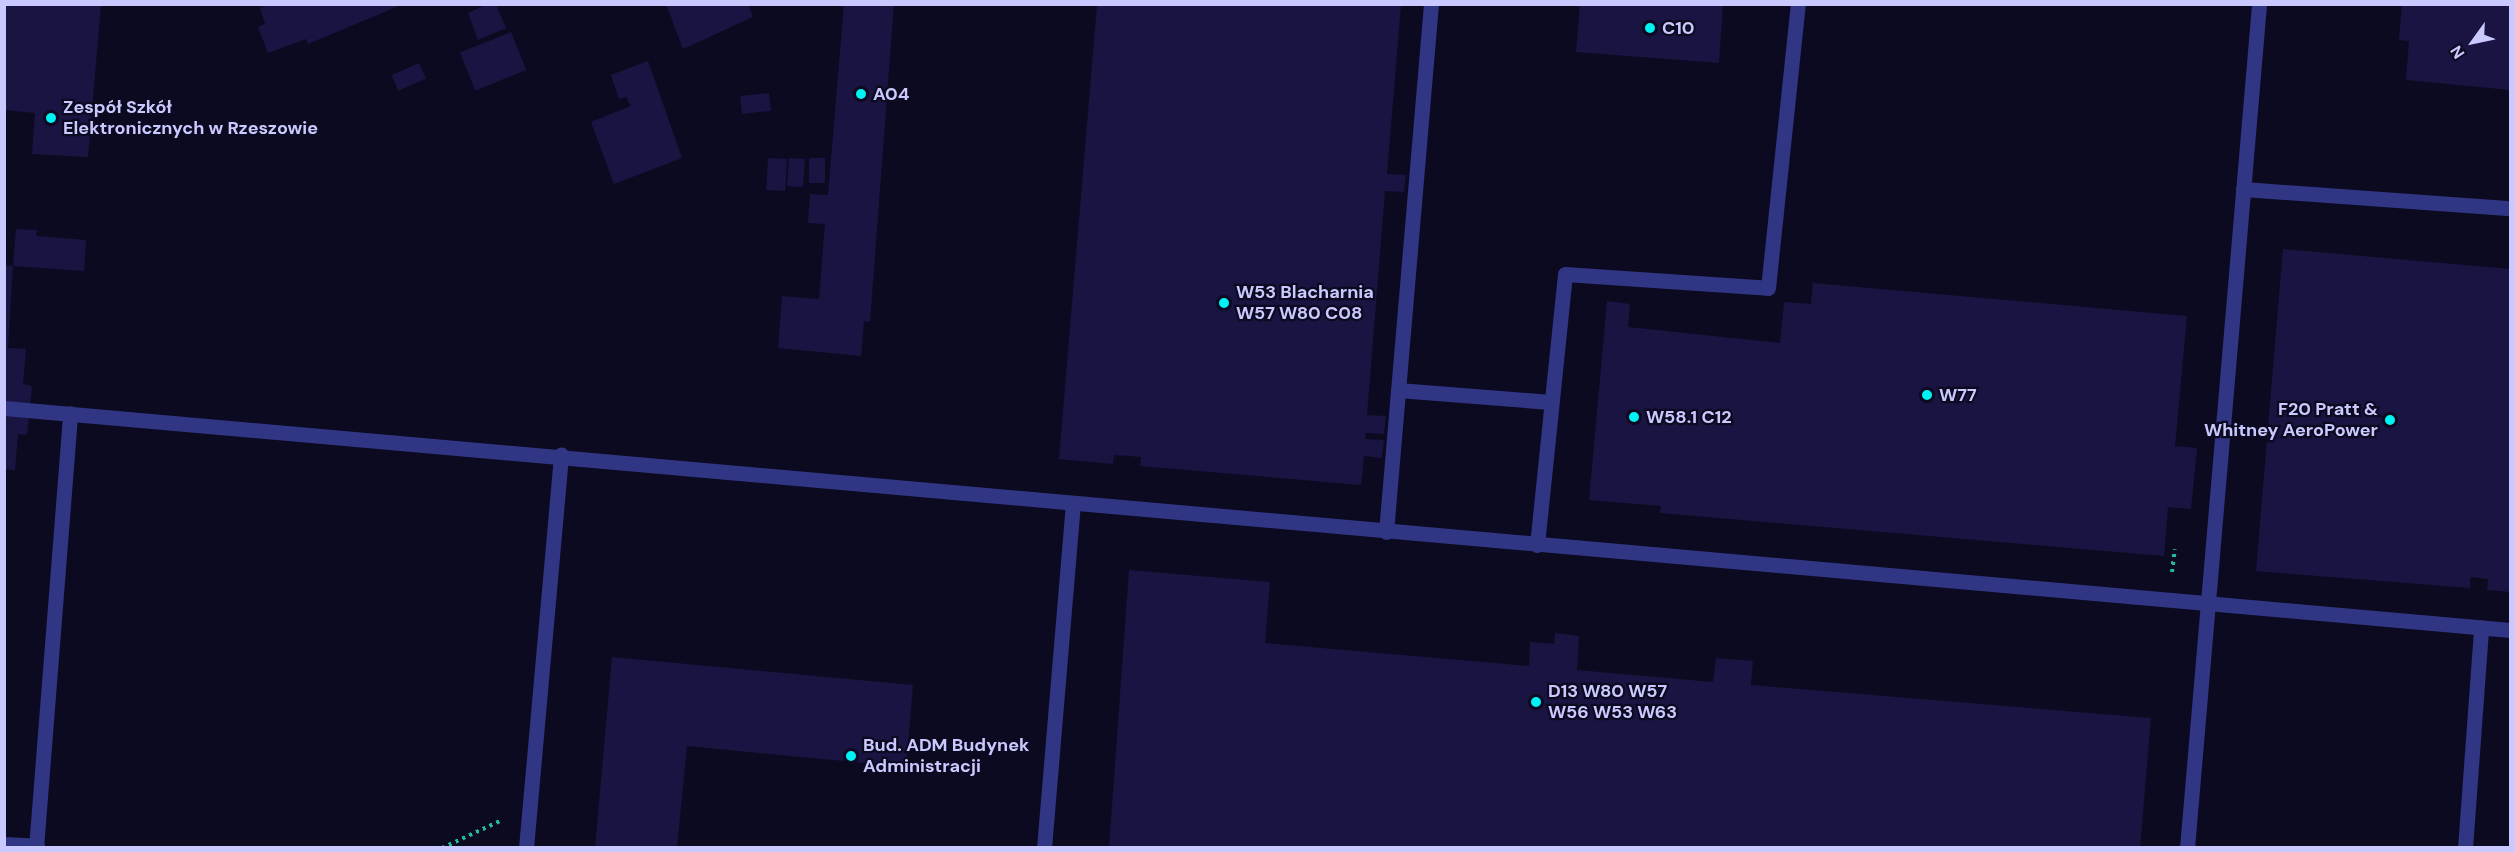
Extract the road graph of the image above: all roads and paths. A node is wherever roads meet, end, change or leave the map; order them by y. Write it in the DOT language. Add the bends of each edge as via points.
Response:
graph roads {
  1 [pos="1431,4"];
  2 [pos="1798,4"];
  3 [pos="2259,4"];
  4 [pos="2243,189"];
  5 [pos="2511,208"];
  6 [pos="1398,390"];
  7 [pos="1551,402"];
  8 [pos="4,408"];
  9 [pos="70,413"];
  10 [pos="561,455"];
  11 [pos="1073,503"];
  12 [pos="1386,532"];
  13 [pos="1537,545"];
  14 [pos="2175,549"];
  15 [pos="2171,574"];
  16 [pos="2207,604"];
  17 [pos="2481,628"];
  18 [pos="2511,630"];
  19 [pos="512,821"];
  20 [pos="4,844"];
  21 [pos="37,847"];
  22 [pos="442,848"];
  23 [pos="525,848"];
  24 [pos="1044,848"];
  25 [pos="2187,848"];
  26 [pos="2465,848"];
  1 -- 6 [label="lane"];
  2 -- 7 [label="lane" via="1768,288 1565,274"];
  3 -- 4 [label="lane"];
  4 -- 5 [label="lane"];
  4 -- 16 [label="lane"];
  6 -- 7 [label="lane"];
  6 -- 12 [label="lane"];
  7 -- 13 [label="lane"];
  8 -- 9 [label="lane"];
  9 -- 10 [label="lane"];
  9 -- 21 [label="lane"];
  10 -- 11 [label="lane"];
  10 -- 23 [label="lane"];
  11 -- 12 [label="lane"];
  11 -- 24 [label="lane"];
  12 -- 13 [label="lane"];
  13 -- 16 [label="lane"];
  14 -- 15 [label="path"];
  16 -- 17 [label="lane"];
  16 -- 25 [label="lane"];
  17 -- 18 [label="lane"];
  17 -- 26 [label="lane"];
  19 -- 22 [label="path" via="499,819"];
  20 -- 21 [label="lane"];
}
